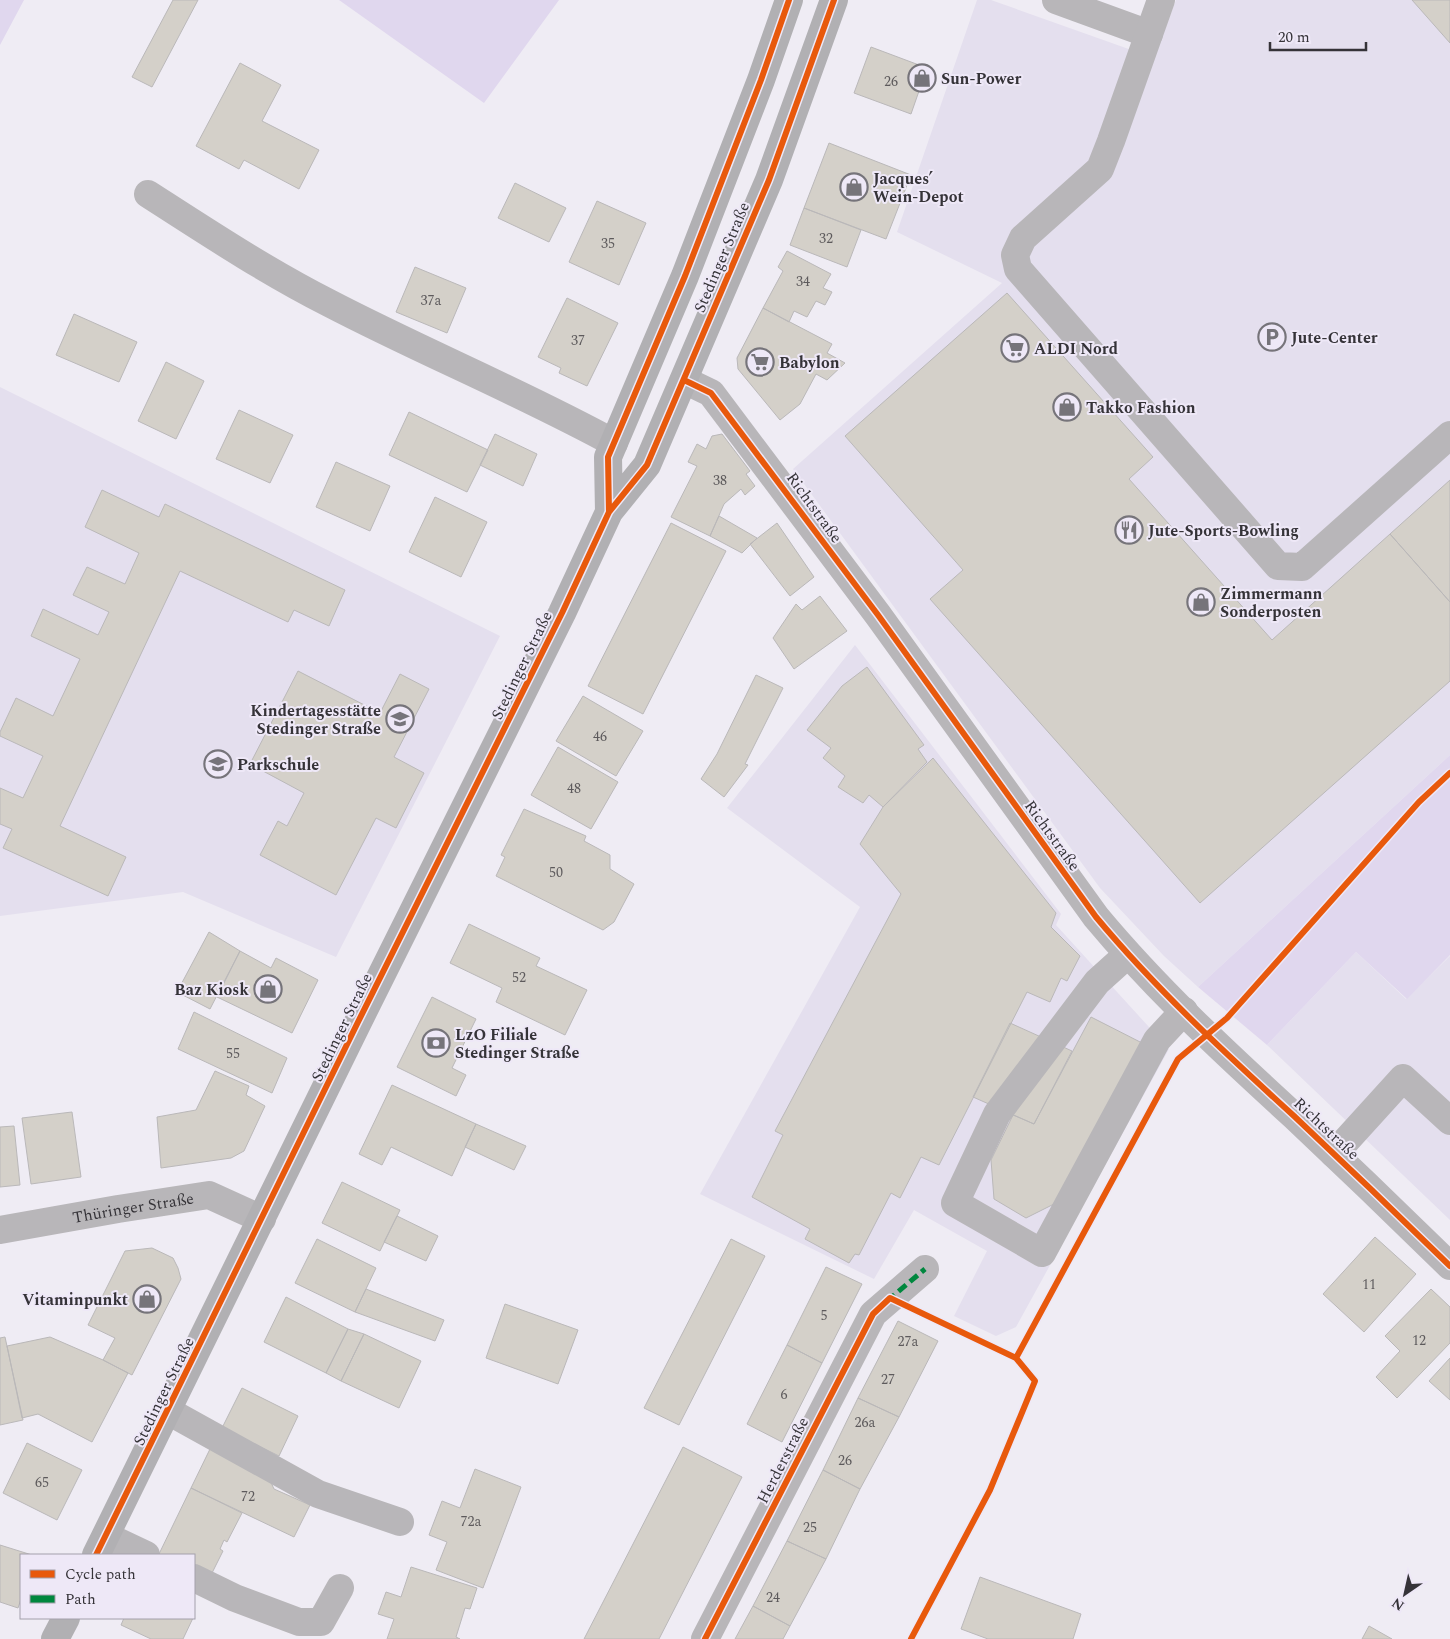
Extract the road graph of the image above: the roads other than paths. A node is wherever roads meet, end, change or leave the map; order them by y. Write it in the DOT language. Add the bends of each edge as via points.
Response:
graph roads {
  1 [pos="789,0"];
  2 [pos="834,0"];
  3 [pos="1056,0"];
  4 [pos="1160,0"];
  5 [pos="1149,34"];
  6 [pos="148,194"];
  7 [pos="648,363"];
  8 [pos="684,380"];
  9 [pos="1450,435"];
  10 [pos="614,443"];
  11 [pos="609,512"];
  12 [pos="1127,955"];
  13 [pos="1184,1011"];
  14 [pos="1450,1121"];
  15 [pos="1334,1154"];
  16 [pos="262,1219"];
  17 [pos="0,1230"];
  18 [pos="1448,1260"];
  19 [pos="925,1269"];
  20 [pos="168,1411"];
  21 [pos="400,1522"];
  22 [pos="101,1546"];
  23 [pos="141,1554"];
  24 [pos="195,1578"];
  25 [pos="340,1588"];
  26 [pos="65,1619"];
  27 [pos="55,1639"];
  28 [pos="705,1639"];
  1 -- 7 [label="main road, Stedinger Straße" via="762,80"];
  2 -- 8 [label="main road, Stedinger Straße" via="769,180"];
  3 -- 5 [label="street"];
  4 -- 5 [label="street"];
  5 -- 9 [label="street" via="1100,169 1023,238 1015,255 1018,269 1278,566 1302,566"];
  6 -- 10 [label="street" via="260,265 329,303 566,416"];
  7 -- 8 [label="main road"];
  7 -- 10 [label="main road, Stedinger Straße"];
  8 -- 11 [label="main road, Stedinger Straße" via="647,465"];
  8 -- 12 [label="street, Richtstraße" via="711,393"];
  10 -- 11 [label="main road, Stedinger Straße" via="608,457"];
  11 -- 16 [label="main road, Stedinger Straße"];
  12 -- 13 [label="street, Richtstraße"];
  12 -- 13 [label="street" via="1097,982 997,1114 955,1203 1042,1253 1157,1040"];
  13 -- 15 [label="street, Richtstraße"];
  14 -- 15 [label="street" via="1403,1078"];
  15 -- 18 [label="street, Richtstraße"];
  16 -- 17 [label="street, Thüringer Straße" via="209,1195"];
  16 -- 20 [label="main road, Stedinger Straße"];
  19 -- 28 [label="street, Herderstraße" via="873,1314"];
  20 -- 21 [label="street" via="318,1494"];
  20 -- 22 [label="main road, Stedinger Straße"];
  22 -- 23 [label="street"];
  24 -- 25 [label="street" via="235,1598 299,1622 321,1622"];
  26 -- 27 [label="main road"];
}
